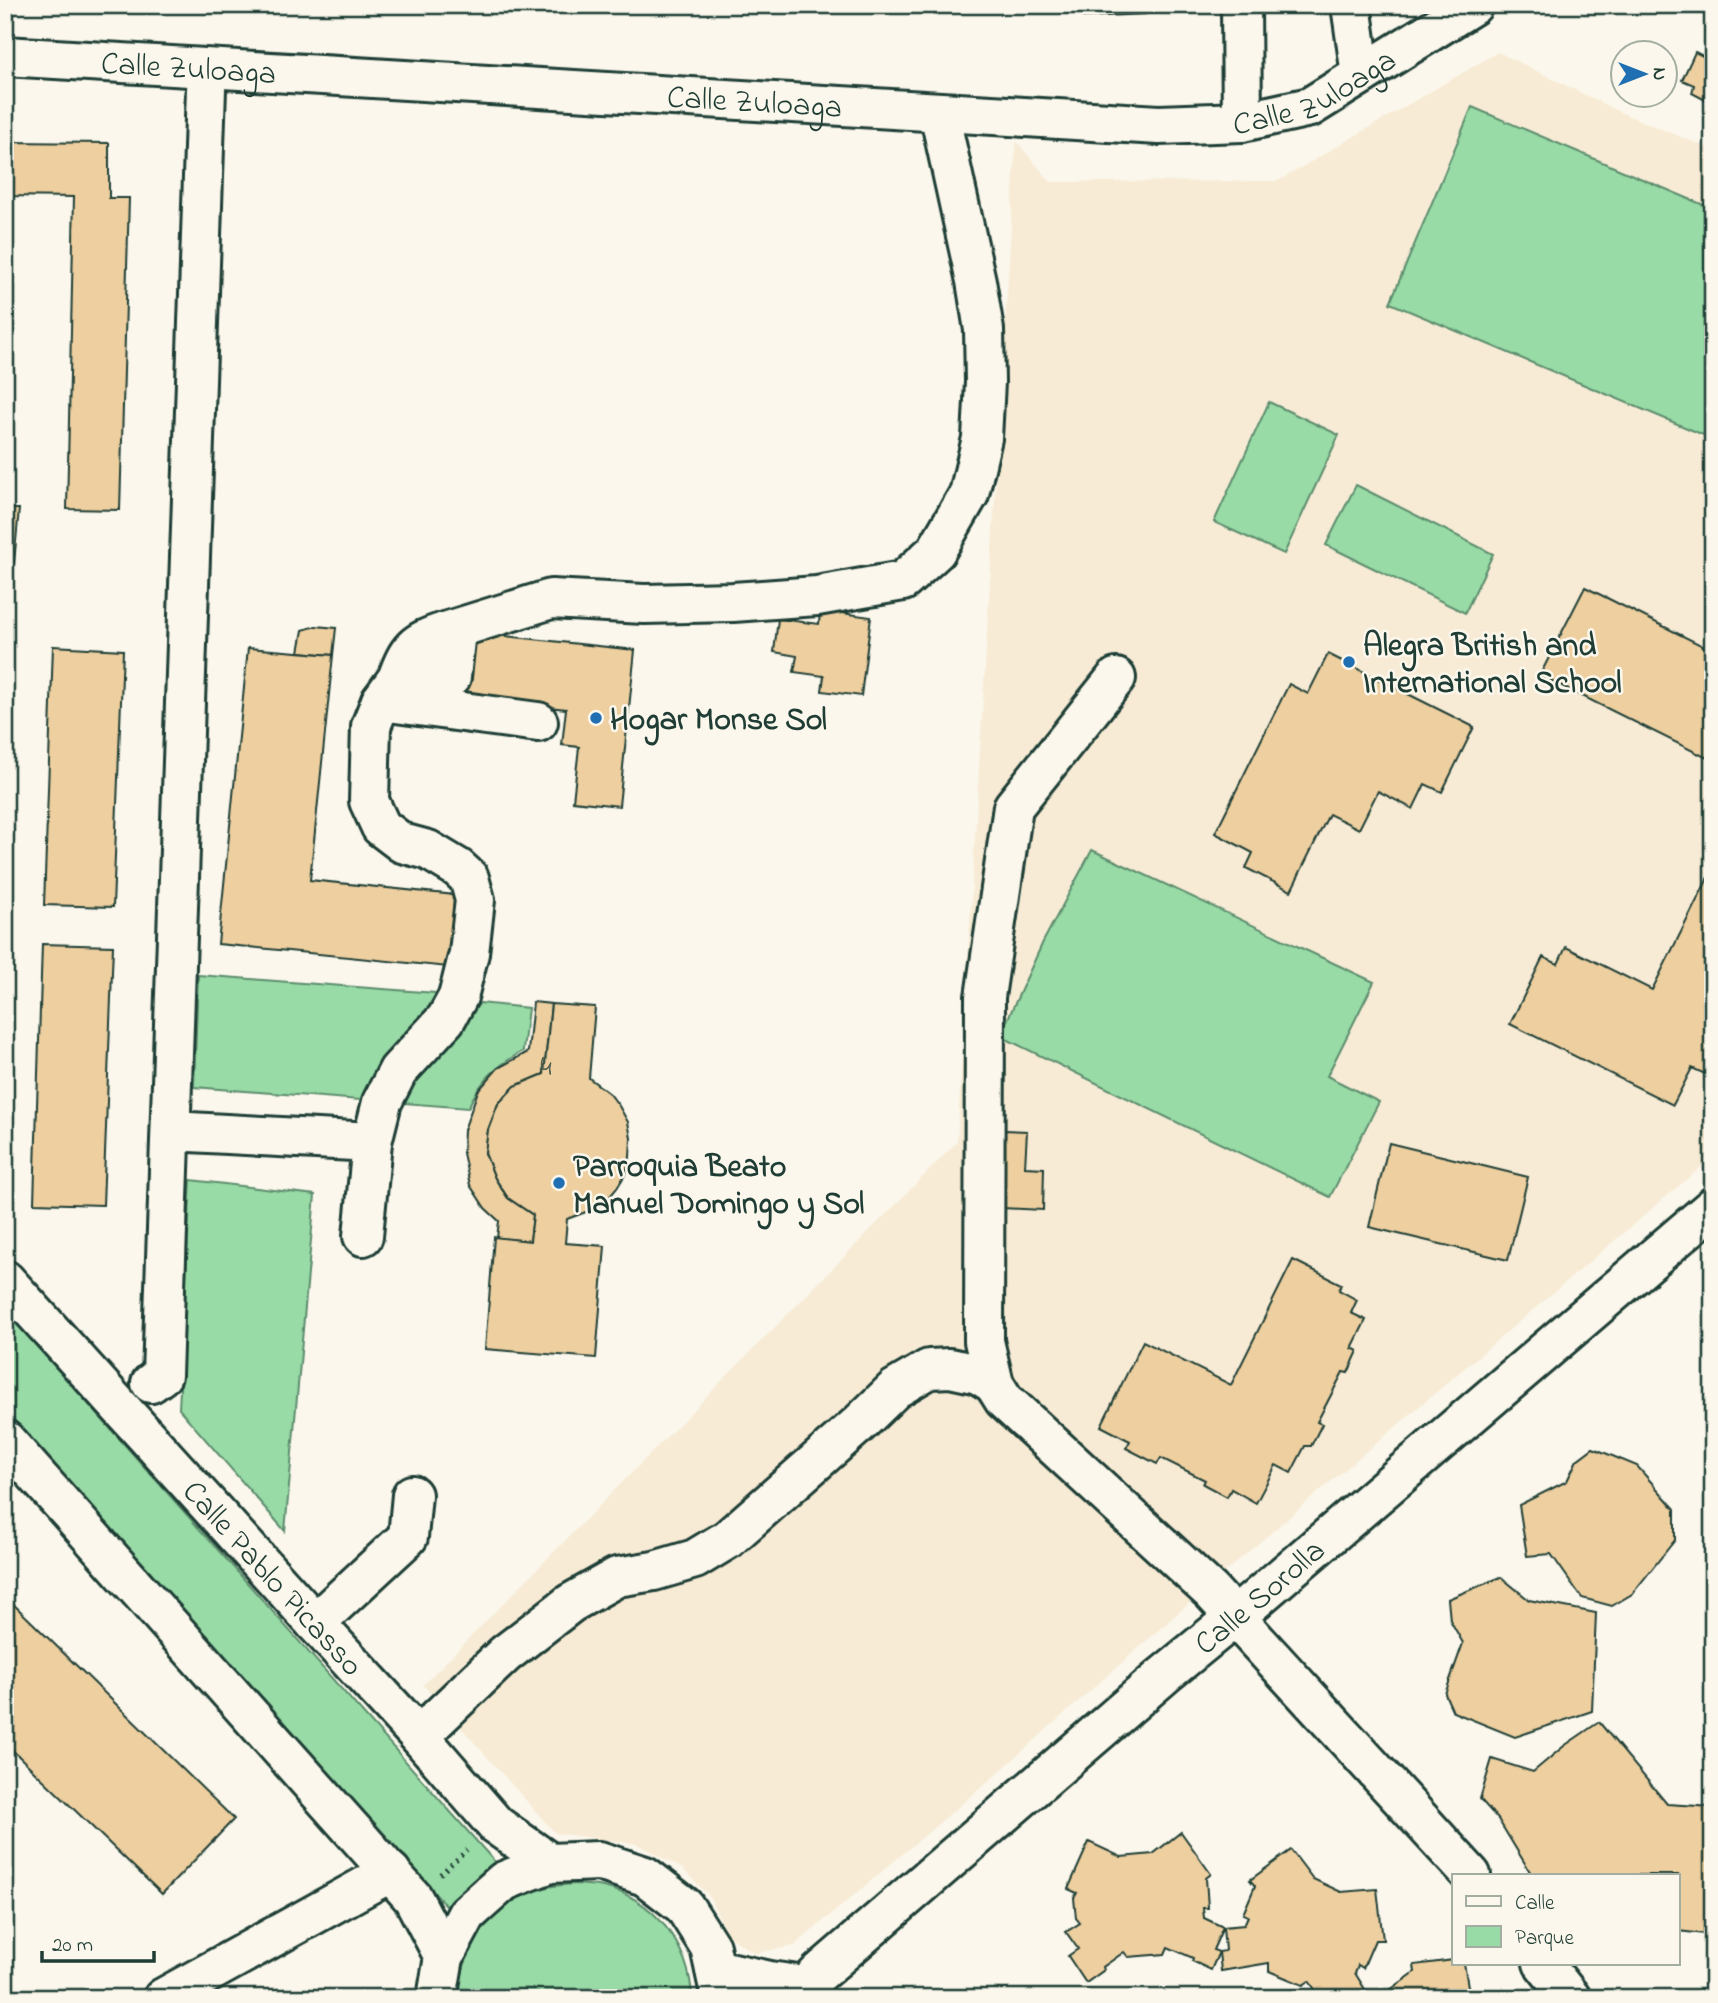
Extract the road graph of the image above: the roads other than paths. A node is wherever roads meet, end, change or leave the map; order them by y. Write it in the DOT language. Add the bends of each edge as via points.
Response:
graph roads {
  1 [pos="1241,5"];
  2 [pos="1351,5"];
  3 [pos="1473,5"];
  4 [pos="5,56"];
  5 [pos="1361,75"];
  6 [pos="206,89"];
  7 [pos="939,112"];
  8 [pos="1242,122"];
  9 [pos="1116,678"];
  10 [pos="389,690"];
  11 [pos="538,722"];
  12 [pos="171,1131"];
  13 [pos="372,1142"];
  14 [pos="1713,1207"];
  15 [pos="363,1236"];
  16 [pos="5,1280"];
  17 [pos="151,1383"];
  18 [pos="994,1384"];
  19 [pos="5,1440"];
  20 [pos="412,1495"];
  21 [pos="1235,1617"];
  22 [pos="314,1623"];
  23 [pos="419,1736"];
  24 [pos="550,1863"];
  25 [pos="1470,1874"];
  26 [pos="402,1885"];
  27 [pos="444,1957"];
  28 [pos="1545,1965"];
  29 [pos="718,1983"];
  30 [pos="800,1992"];
  31 [pos="163,1998"];
  32 [pos="437,1998"];
  33 [pos="1571,1998"];
  1 -- 8 [label="street"];
  2 -- 5 [label="street"];
  3 -- 5 [label="street, Calle Zuloaga"];
  4 -- 7 [label="street, Calle Zuloaga"];
  5 -- 8 [label="street, Calle Zuloaga" via="1310,107"];
  6 -- 12 [label="street"];
  7 -- 8 [label="street, Calle Zuloaga" via="1160,125"];
  7 -- 10 [label="street" via="984,330 985,382 982,438 969,494 936,551 903,581 817,596 644,604 551,599 445,632 455,640 452,677 424,673"];
  9 -- 18 [label="street" via="1013,807 985,997 984,1341"];
  10 -- 11 [label="street"];
  10 -- 13 [label="street" via="371,726 369,802 381,827 402,843 428,850 469,878 475,900 458,997 446,1019 398,1071 382,1102"];
  12 -- 13 [label="street"];
  12 -- 17 [label="street" via="162,1375"];
  13 -- 15 [label="street"];
  14 -- 21 [label="street, Calle Sorolla"];
  16 -- 22 [label="street, Calle Pablo Picasso"];
  18 -- 21 [label="street" via="1004,1400"];
  18 -- 23 [label="street" via="978,1374 929,1368 895,1389 728,1539 695,1559 617,1577 571,1603 505,1654"];
  19 -- 26 [label="street"];
  20 -- 22 [label="street" via="408,1537"];
  21 -- 25 [label="street"];
  21 -- 30 [label="street, Calle Sorolla"];
  22 -- 23 [label="street, Calle Pablo Picasso"];
  23 -- 24 [label="street, Calle Pablo Picasso" via="496,1825"];
  24 -- 27 [label="street" via="504,1881 467,1914"];
  24 -- 29 [label="street" via="599,1861 645,1876 684,1906 710,1947"];
  26 -- 27 [label="street"];
  26 -- 31 [label="street"];
  27 -- 32 [label="street"];
  28 -- 33 [label="street"];
  29 -- 30 [label="street, Calle Sorolla" via="778,1983"];
}
